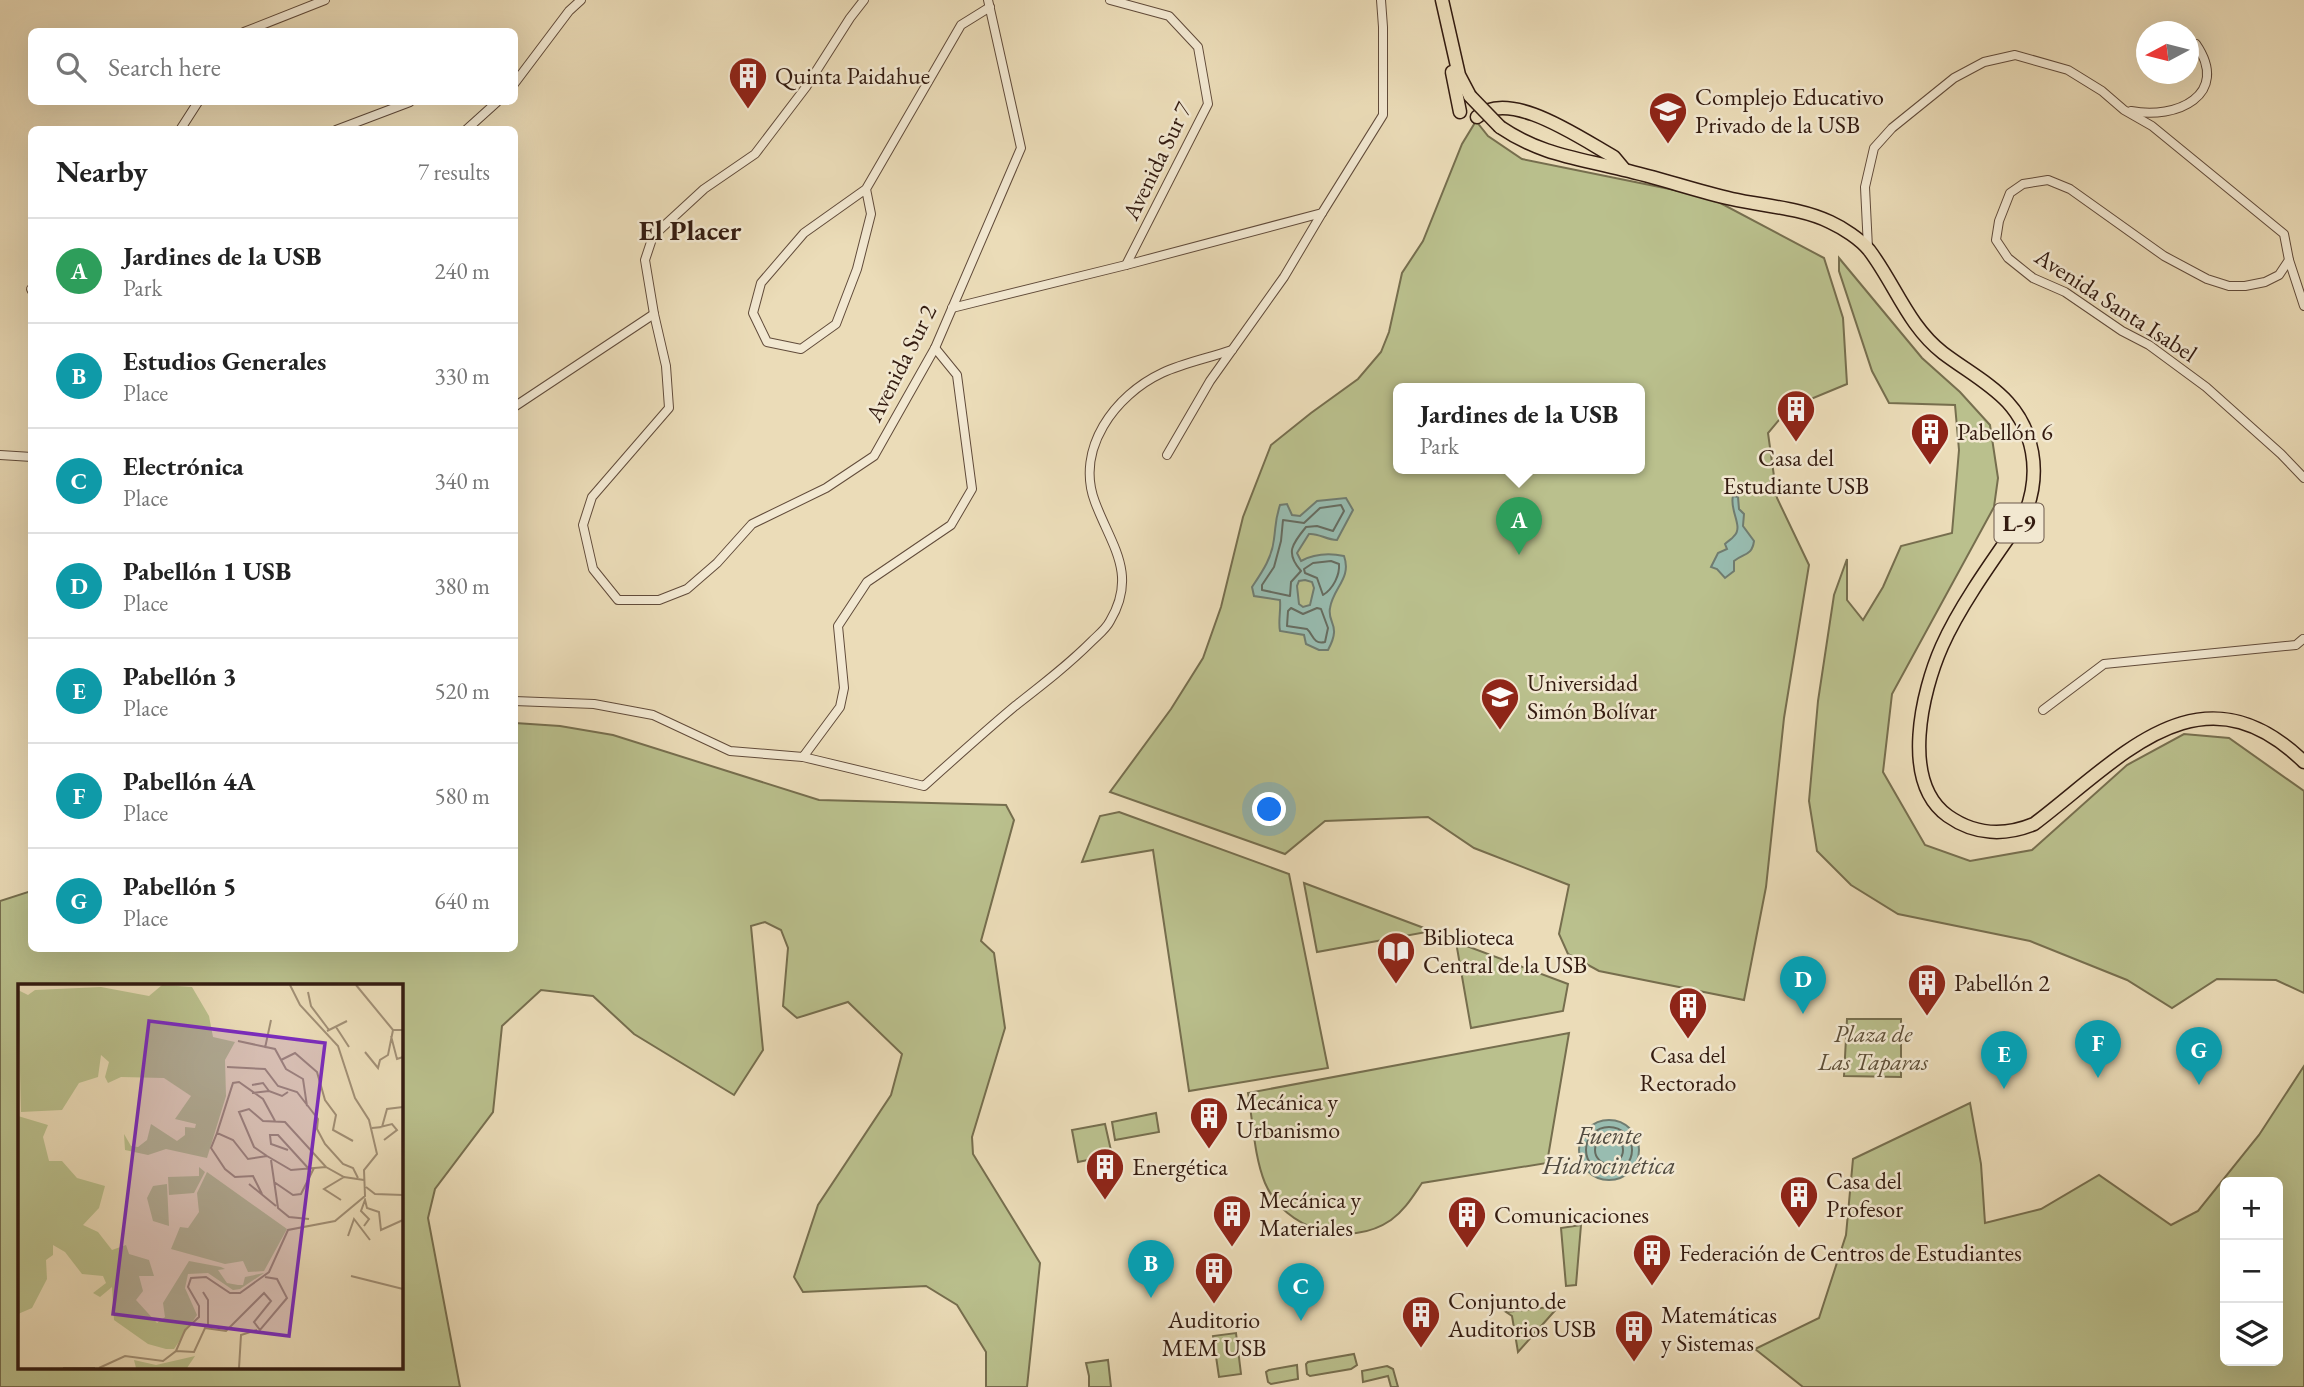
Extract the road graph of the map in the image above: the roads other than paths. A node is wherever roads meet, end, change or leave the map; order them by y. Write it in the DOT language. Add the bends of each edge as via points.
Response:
graph roads {
  1 [pos="325,0"];
  2 [pos="581,0"];
  3 [pos="864,0"];
  4 [pos="1110,0"];
  5 [pos="1381,0"];
  6 [pos="1442,0"];
  7 [pos="989,3"];
  8 [pos="254,28"];
  9 [pos="1450,37"];
  10 [pos="2199,48"];
  11 [pos="518,78"];
  12 [pos="196,105"];
  13 [pos="402,105"];
  14 [pos="494,105"];
  15 [pos="2124,110"];
  16 [pos="1460,111"];
  17 [pos="1477,117"];
  18 [pos="183,126"];
  19 [pos="347,126"];
  20 [pos="472,126"];
  21 [pos="1623,169"];
  22 [pos="866,189"];
  23 [pos="1322,213"];
  24 [pos="1868,248"];
  25 [pos="2288,260"];
  26 [pos="1126,265"];
  27 [pos="2304,306"];
  28 [pos="952,308"];
  29 [pos="654,314"];
  30 [pos="935,348"];
  31 [pos="1232,350"];
  32 [pos="518,404"];
  33 [pos="0,455"];
  34 [pos="1167,455"];
  35 [pos="28,457"];
  36 [pos="2304,478"];
  37 [pos="2304,638"];
  38 [pos="518,701"];
  39 [pos="2043,710"];
  40 [pos="803,757"];
  41 [pos="2304,762"];
  1 -- 8 [label="street"];
  2 -- 11 [label="street"];
  3 -- 29 [label="street" via="755,154 704,189 653,236 645,260"];
  4 -- 26 [label="street, Avenida Sur 7" via="1168,16 1198,47 1208,104"];
  5 -- 23 [label="street" via="1383,115"];
  6 -- 9 [label="main road, L-9"];
  7 -- 22 [label="street" via="961,25"];
  7 -- 28 [label="street, Avenida Sur 2" via="1021,148"];
  9 -- 16 [label="main road"];
  9 -- 21 [label="main road, L-9, bridge" via="1470,96 1500,127 1562,157"];
  10 -- 15 [label="street" via="2206,57 2207,79 2197,99 2179,109"];
  12 -- 18 [label="street"];
  13 -- 19 [label="street"];
  14 -- 20 [label="street"];
  15 -- 24 [label="street" via="2068,70 2015,55 1984,62 1954,78 1874,148 1865,187"];
  15 -- 25 [label="street" via="2151,126 2284,234"];
  17 -- 21 [label="main road" via="1502,107 1525,111 1614,157"];
  21 -- 24 [label="main road, L-9" via="1829,222"];
  22 -- 22 [label="street" via="804,233 761,283 753,313 767,342 801,349 836,324 857,269 870,214"];
  23 -- 26 [label="street"];
  23 -- 31 [label="street"];
  24 -- 41 [label="main road, L-9" via="1915,325 1941,351 2009,402 2022,420 2034,465 2025,514 1942,645 1931,676 1919,749 1925,786 1938,807 1957,822 1983,832 2019,830 2034,824 2136,743 2205,719 2243,722 2280,740"];
  25 -- 27 [label="street"];
  25 -- 36 [label="street, Avenida Santa Isabel" via="2279,275 2265,282 2229,286 2207,279 2164,256 2070,189 2048,180 2022,184 2010,193 1997,240 2008,258 2033,278 2065,292 2206,387"];
  26 -- 28 [label="street"];
  28 -- 30 [label="street, Avenida Sur 2"];
  29 -- 30 [label="street, Avenida Sur 2" via="666,366 669,408 592,497 583,526 593,569 618,600 659,600 687,589 752,523 827,488 874,456"];
  29 -- 32 [label="street"];
  30 -- 40 [label="street" via="957,375 972,489 951,525 867,582 838,626 844,688 840,707"];
  31 -- 34 [label="street"];
  31 -- 40 [label="street" via="1162,373 1139,386 1112,412 1097,435 1090,466 1094,500 1123,572 1121,596 1109,622 1075,658 923,786"];
  33 -- 35 [label="street"];
  37 -- 39 [label="street" via="2295,645 2104,664"];
  38 -- 40 [label="street" via="594,704 653,715 730,751"];
}
